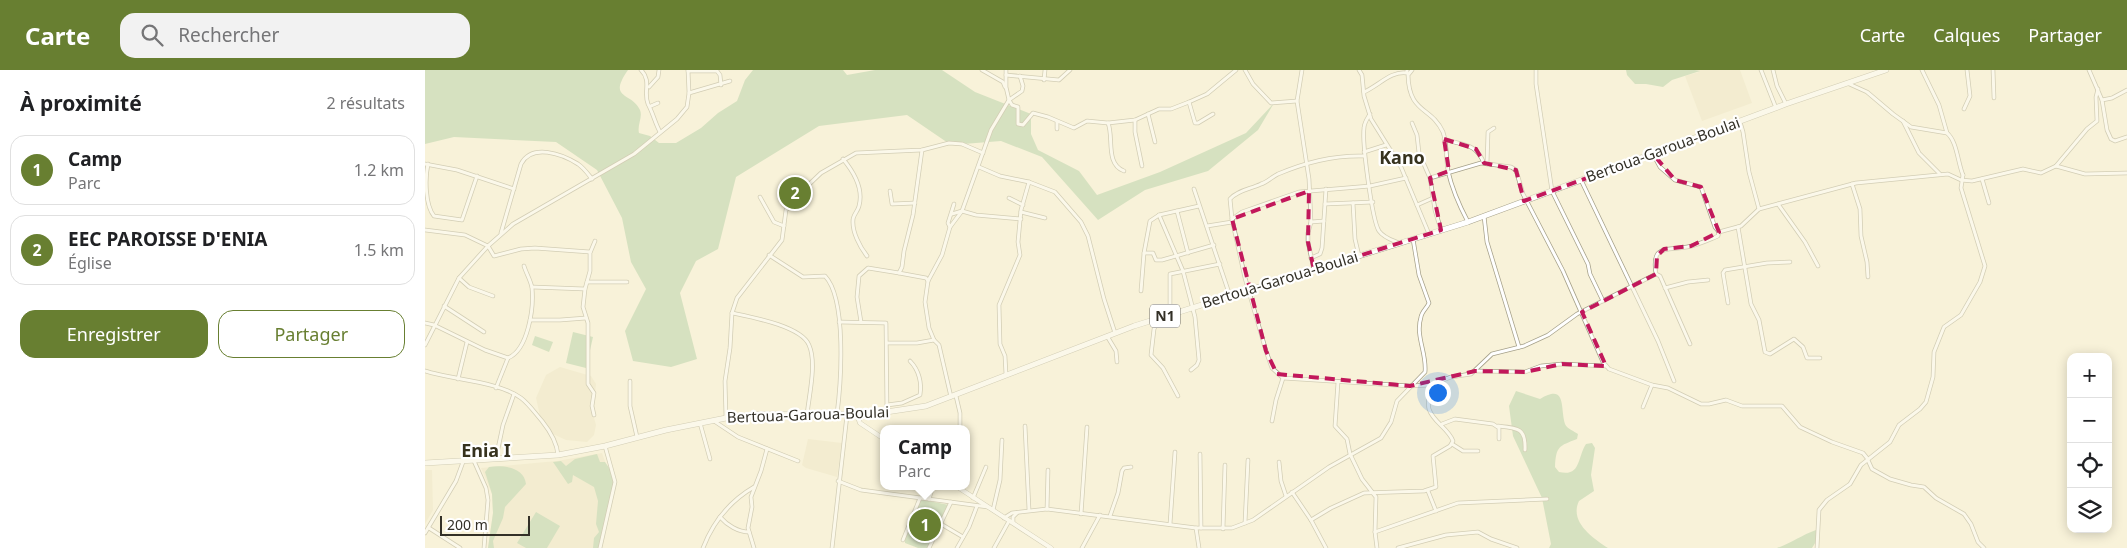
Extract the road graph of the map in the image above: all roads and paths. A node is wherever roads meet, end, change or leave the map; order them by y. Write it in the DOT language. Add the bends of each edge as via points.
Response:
graph roads {
  1 [pos="641,70"];
  2 [pos="659,70"];
  3 [pos="688,70"];
  4 [pos="982,70"];
  5 [pos="1006,70"];
  6 [pos="1045,70"];
  7 [pos="1070,70"];
  8 [pos="1236,70"];
  9 [pos="1245,70"];
  10 [pos="1302,70"];
  11 [pos="1359,70"];
  12 [pos="1407,70"];
  13 [pos="1412,70"];
  14 [pos="1536,70"];
  15 [pos="1761,70"];
  16 [pos="1773,70"];
  17 [pos="1886,70"];
  18 [pos="1922,70"];
  19 [pos="1967,70"];
  20 [pos="1993,70"];
  21 [pos="2089,70"];
  22 [pos="1006,75"];
  23 [pos="1020,76"];
  24 [pos="1044,80"];
  25 [pos="730,81"];
  26 [pos="1847,83"];
  27 [pos="721,85"];
  28 [pos="1006,87"];
  29 [pos="648,88"];
  30 [pos="2098,89"];
  31 [pos="2127,90"];
  32 [pos="1364,92"];
  33 [pos="689,93"];
  34 [pos="1994,98"];
  35 [pos="1009,100"];
  36 [pos="2102,100"];
  37 [pos="1297,101"];
  38 [pos="1189,102"];
  39 [pos="658,103"];
  40 [pos="1787,104"];
  41 [pos="651,106"];
  42 [pos="1776,108"];
  43 [pos="1964,109"];
  44 [pos="1148,114"];
  45 [pos="1213,114"];
  46 [pos="1370,114"];
  47 [pos="1135,120"];
  48 [pos="1903,121"];
  49 [pos="1057,122"];
  50 [pos="1740,122"];
  51 [pos="1108,123"];
  52 [pos="1412,123"];
  53 [pos="1493,128"];
  54 [pos="1057,130"];
  55 [pos="660,132"];
  56 [pos="1947,133"];
  57 [pos="2127,137"];
  58 [pos="1444,139"];
  59 [pos="1155,142"];
  60 [pos="1386,145"];
  61 [pos="922,150"];
  62 [pos="983,153"];
  63 [pos="1364,154"];
  64 [pos="1653,154"];
  65 [pos="843,159"];
  66 [pos="1307,163"];
  67 [pos="1485,163"];
  68 [pos="427,164"];
  69 [pos="1142,166"];
  70 [pos="2056,166"];
  71 [pos="979,167"];
  72 [pos="1124,170"];
  73 [pos="1449,171"];
  74 [pos="2127,172"];
  75 [pos="1940,174"];
  76 [pos="1963,174"];
  77 [pos="477,176"];
  78 [pos="1406,178"];
  79 [pos="1430,178"];
  80 [pos="592,179"];
  81 [pos="1982,179"];
  82 [pos="1581,180"];
  83 [pos="1961,180"];
  84 [pos="1967,180"];
  85 [pos="1029,182"];
  86 [pos="1852,184"];
  87 [pos="1370,186"];
  88 [pos="514,189"];
  89 [pos="1193,189"];
  90 [pos="1325,189"];
  91 [pos="1309,190"];
  92 [pos="890,191"];
  93 [pos="1552,191"];
  94 [pos="760,197"];
  95 [pos="1009,198"];
  96 [pos="1433,198"];
  97 [pos="1527,200"];
  98 [pos="1373,202"];
  99 [pos="915,203"];
  100 [pos="1353,203"];
  101 [pos="954,204"];
  102 [pos="1325,204"];
  103 [pos="1778,204"];
  104 [pos="1989,204"];
  105 [pos="1023,205"];
  106 [pos="1417,205"];
  107 [pos="1199,206"];
  108 [pos="1759,209"];
  109 [pos="962,211"];
  110 [pos="1177,211"];
  111 [pos="1021,212"];
  112 [pos="952,214"];
  113 [pos="1159,215"];
  114 [pos="1484,216"];
  115 [pos="1045,218"];
  116 [pos="1021,219"];
  117 [pos="1232,220"];
  118 [pos="1324,221"];
  119 [pos="1311,222"];
  120 [pos="1468,222"];
  121 [pos="784,226"];
  122 [pos="1207,226"];
  123 [pos="951,227"];
  124 [pos="1738,227"];
  125 [pos="425,230"];
  126 [pos="1441,230"];
  127 [pos="1719,232"];
  128 [pos="501,233"];
  129 [pos="1429,234"];
  130 [pos="1413,239"];
  131 [pos="595,240"];
  132 [pos="1399,243"];
  133 [pos="1213,245"];
  134 [pos="488,246"];
  135 [pos="591,252"];
  136 [pos="1144,253"];
  137 [pos="1188,253"];
  138 [pos="769,255"];
  139 [pos="867,256"];
  140 [pos="1177,256"];
  141 [pos="1359,256"];
  142 [pos="1311,258"];
  143 [pos="1790,262"];
  144 [pos="1220,264"];
  145 [pos="524,266"];
  146 [pos="1744,266"];
  147 [pos="1818,266"];
  148 [pos="1314,270"];
  149 [pos="1183,271"];
  150 [pos="899,272"];
  151 [pos="1656,274"];
  152 [pos="1868,277"];
  153 [pos="459,278"];
  154 [pos="1708,280"];
  155 [pos="587,282"];
  156 [pos="627,282"];
  157 [pos="928,282"];
  158 [pos="1631,286"];
  159 [pos="532,287"];
  160 [pos="585,288"];
  161 [pos="1665,288"];
  162 [pos="1249,290"];
  163 [pos="1141,291"];
  164 [pos="493,296"];
  165 [pos="1230,296"];
  166 [pos="1603,301"];
  167 [pos="1728,303"];
  168 [pos="444,306"];
  169 [pos="1193,307"];
  170 [pos="1582,312"];
  171 [pos="732,313"];
  172 [pos="1170,314"];
  173 [pos="586,318"];
  174 [pos="1160,318"];
  175 [pos="530,320"];
  176 [pos="839,322"];
  177 [pos="861,322"];
  178 [pos="425,324"];
  179 [pos="434,325"];
  180 [pos="484,332"];
  181 [pos="1115,333"];
  182 [pos="1107,336"];
  183 [pos="934,340"];
  184 [pos="467,342"];
  185 [pos="887,343"];
  186 [pos="1690,344"];
  187 [pos="425,345"];
  188 [pos="1519,347"];
  189 [pos="508,358"];
  190 [pos="1820,358"];
  191 [pos="910,361"];
  192 [pos="1117,362"];
  193 [pos="1606,366"];
  194 [pos="425,370"];
  195 [pos="1191,370"];
  196 [pos="1475,371"];
  197 [pos="1006,375"];
  198 [pos="1283,378"];
  199 [pos="458,379"];
  200 [pos="630,381"];
  201 [pos="1674,381"];
  202 [pos="1338,382"];
  203 [pos="1430,385"];
  204 [pos="1652,385"];
  205 [pos="1410,386"];
  206 [pos="496,388"];
  207 [pos="514,394"];
  208 [pos="1178,396"];
  209 [pos="954,397"];
  210 [pos="887,405"];
  211 [pos="1643,407"];
  212 [pos="887,413"];
  213 [pos="807,415"];
  214 [pos="837,415"];
  215 [pos="847,415"];
  216 [pos="857,415"];
  217 [pos="594,416"];
  218 [pos="726,418"];
  219 [pos="713,420"];
  220 [pos="1272,421"];
  221 [pos="699,423"];
  222 [pos="1442,424"];
  223 [pos="960,425"];
  224 [pos="1025,426"];
  225 [pos="1087,426"];
  226 [pos="1498,426"];
  227 [pos="880,436"];
  228 [pos="637,438"];
  229 [pos="1499,439"];
  230 [pos="1002,440"];
  231 [pos="1452,444"];
  232 [pos="605,446"];
  233 [pos="767,450"];
  234 [pos="1525,450"];
  235 [pos="1478,451"];
  236 [pos="1175,452"];
  237 [pos="1200,454"];
  238 [pos="1350,454"];
  239 [pos="559,455"];
  240 [pos="1867,458"];
  241 [pos="709,459"];
  242 [pos="496,460"];
  243 [pos="1247,460"];
  244 [pos="474,461"];
  245 [pos="798,461"];
  246 [pos="463,462"];
  247 [pos="1279,462"];
  248 [pos="425,463"];
  249 [pos="1225,465"];
  250 [pos="986,467"];
  251 [pos="1131,467"];
  252 [pos="1048,470"];
  253 [pos="838,481"];
  254 [pos="755,487"];
  255 [pos="932,490"];
  256 [pos="962,490"];
  257 [pos="1428,491"];
  258 [pos="1292,492"];
  259 [pos="1374,493"];
  260 [pos="1286,496"];
  261 [pos="920,498"];
  262 [pos="973,498"];
  263 [pos="929,499"];
  264 [pos="1547,499"];
  265 [pos="951,502"];
  266 [pos="977,506"];
  267 [pos="1047,508"];
  268 [pos="990,509"];
  269 [pos="1029,510"];
  270 [pos="1437,510"];
  271 [pos="1018,513"];
  272 [pos="1081,514"];
  273 [pos="1100,515"];
  274 [pos="1110,516"];
  275 [pos="720,517"];
  276 [pos="1004,518"];
  277 [pos="1311,520"];
  278 [pos="1011,522"];
  279 [pos="1245,523"];
  280 [pos="941,524"];
  281 [pos="1170,524"];
  282 [pos="429,528"];
  283 [pos="1196,528"];
  284 [pos="1201,528"];
  285 [pos="1223,529"];
  286 [pos="749,532"];
  287 [pos="1375,532"];
  288 [pos="425,533"];
  289 [pos="963,537"];
  290 [pos="903,540"];
  291 [pos="460,548"];
  292 [pos="484,548"];
  293 [pos="600,548"];
  294 [pos="703,548"];
  295 [pos="753,548"];
  296 [pos="832,548"];
  297 [pos="929,548"];
  298 [pos="957,548"];
  299 [pos="994,548"];
  300 [pos="1051,548"];
  301 [pos="1082,548"];
  302 [pos="1199,548"];
  303 [pos="1326,548"];
  304 [pos="1377,548"];
  305 [pos="1398,548"];
  306 [pos="1517,548"];
  307 [pos="1817,548"];
  308 [pos="1984,548"];
  1 -- 29 [label="street"];
  2 -- 29 [label="street" via="658,77"];
  3 -- 27 [label="street" via="717,71"];
  3 -- 33 [label="street"];
  4 -- 28 [label="street"];
  5 -- 22 [label="street"];
  6 -- 24 [label="street"];
  7 -- 24 [label="street" via="1059,80"];
  8 -- 38 [label="street" via="1207,94"];
  9 -- 37 [label="street" via="1271,103"];
  10 -- 37 [label="street"];
  11 -- 32 [label="street"];
  12 -- 32 [label="street" via="1407,73 1391,74"];
  13 -- 58 [label="street" via="1408,81 1413,101 1441,130"];
  14 -- 93 [label="street"];
  15 -- 42 [label="street"];
  16 -- 40 [label="street"];
  17 -- 26 [label="highway, Bertoua-Garoua-Boulai / N1"];
  18 -- 56 [label="street" via="1939,105"];
  19 -- 43 [label="street" via="1969,96"];
  20 -- 34 [label="street"];
  21 -- 30 [label="street"];
  22 -- 23 [label="street"];
  22 -- 28 [label="street"];
  23 -- 24 [label="street"];
  23 -- 35 [label="street" via="1023,91"];
  25 -- 27 [label="street"];
  26 -- 40 [label="highway, Bertoua-Garoua-Boulai / N1"];
  26 -- 48 [label="street" via="1867,92"];
  27 -- 33 [label="street"];
  28 -- 35 [label="street"];
  29 -- 41 [label="street"];
  30 -- 36 [label="street"];
  30 -- 70 [label="street" via="2097,121"];
  31 -- 36 [label="street"];
  32 -- 46 [label="street"];
  33 -- 55 [label="street" via="687,107"];
  35 -- 49 [label="street" via="1018,107 1018,124 1023,125 1033,113"];
  35 -- 62 [label="street" via="991,130"];
  36 -- 57 [label="street" via="2111,139"];
  37 -- 66 [label="street"];
  38 -- 44 [label="street"];
  38 -- 45 [label="street" via="1195,123"];
  39 -- 41 [label="street"];
  40 -- 42 [label="highway, Bertoua-Garoua-Boulai / N1"];
  41 -- 55 [label="street"];
  42 -- 50 [label="highway, Bertoua-Garoua-Boulai / N1"];
  44 -- 47 [label="street"];
  44 -- 59 [label="street"];
  46 -- 60 [label="street"];
  46 -- 63 [label="street" via="1363,127"];
  47 -- 51 [label="street"];
  47 -- 69 [label="street"];
  48 -- 56 [label="street" via="1911,127"];
  48 -- 75 [label="street" via="1919,153"];
  49 -- 51 [label="street" via="1074,128 1087,121"];
  49 -- 54 [label="street"];
  50 -- 64 [label="highway, Bertoua-Garoua-Boulai / N1"];
  50 -- 108 [label="street"];
  51 -- 72 [label="street" via="1112,155 1117,166"];
  52 -- 79 [label="street" via="1419,153"];
  53 -- 67 [label="street" via="1488,132"];
  55 -- 80 [label="street" via="634,154"];
  56 -- 76 [label="street" via="1954,141"];
  58 -- 67 [label="street" via="1476,149"];
  58 -- 73 [label="street"];
  60 -- 63 [label="street"];
  60 -- 78 [label="street"];
  61 -- 62 [label="street" via="958,143"];
  61 -- 65 [label="street" via="864,151"];
  61 -- 99 [label="street"];
  62 -- 71 [label="street"];
  63 -- 66 [label="street"];
  63 -- 87 [label="street"];
  64 -- 82 [label="highway, Bertoua-Garoua-Boulai / N1"];
  64 -- 127 [label="street" via="1660,167 1675,180 1701,187"];
  65 -- 121 [label="street" via="821,173 788,207"];
  65 -- 139 [label="street" via="854,174 859,191 859,205 853,221"];
  66 -- 91 [label="street"];
  66 -- 117 [label="street" via="1231,198"];
  67 -- 73 [label="street"];
  67 -- 97 [label="street" via="1516,170"];
  68 -- 77 [label="street"];
  68 -- 77 [label="street" via="426,189 434,216 462,220"];
  70 -- 74 [label="street" via="2085,174"];
  70 -- 81 [label="street" via="2041,173 2023,168"];
  71 -- 85 [label="street" via="1000,176"];
  71 -- 109 [label="street"];
  73 -- 79 [label="street"];
  73 -- 120 [label="street" via="1457,200"];
  75 -- 83 [label="street"];
  75 -- 86 [label="street"];
  76 -- 83 [label="street"];
  76 -- 84 [label="street"];
  77 -- 88 [label="street"];
  78 -- 87 [label="street"];
  78 -- 106 [label="street"];
  79 -- 96 [label="street"];
  80 -- 88 [label="street" via="580,165 543,152 525,157"];
  80 -- 128 [label="street"];
  81 -- 84 [label="street"];
  81 -- 104 [label="street"];
  82 -- 93 [label="highway, Bertoua-Garoua-Boulai / N1"];
  82 -- 158 [label="street"];
  83 -- 84 [label="street"];
  83 -- 240 [label="street" via="1963,198 1985,266 1983,275 1961,315 1944,327 1934,352 1933,377 1926,402 1899,425 1890,442"];
  85 -- 105 [label="street"];
  85 -- 181 [label="street" via="1055,192 1085,227"];
  86 -- 103 [label="street"];
  86 -- 152 [label="street" via="1860,209"];
  87 -- 90 [label="street"];
  87 -- 98 [label="street"];
  88 -- 128 [label="street"];
  89 -- 107 [label="street"];
  90 -- 91 [label="street"];
  90 -- 102 [label="street"];
  91 -- 117 [label="street" via="1242,212"];
  91 -- 119 [label="street"];
  92 -- 99 [label="street" via="892,204"];
  93 -- 97 [label="highway, Bertoua-Garoua-Boulai / N1"];
  93 -- 166 [label="street"];
  94 -- 121 [label="street" via="774,222"];
  95 -- 105 [label="street"];
  96 -- 106 [label="street"];
  96 -- 126 [label="street"];
  97 -- 114 [label="highway, Bertoua-Garoua-Boulai / N1"];
  97 -- 170 [label="street"];
  98 -- 100 [label="street"];
  98 -- 132 [label="street" via="1378,229"];
  99 -- 150 [label="street"];
  100 -- 102 [label="street"];
  100 -- 141 [label="street"];
  101 -- 112 [label="street"];
  102 -- 118 [label="street"];
  103 -- 108 [label="street"];
  103 -- 147 [label="street"];
  105 -- 111 [label="street"];
  106 -- 129 [label="street"];
  107 -- 110 [label="street"];
  107 -- 122 [label="street"];
  108 -- 124 [label="street"];
  109 -- 112 [label="street"];
  109 -- 116 [label="street"];
  109 -- 123 [label="street"];
  110 -- 113 [label="street"];
  110 -- 137 [label="street"];
  111 -- 115 [label="street"];
  111 -- 116 [label="street"];
  112 -- 123 [label="street" via="948,223"];
  113 -- 136 [label="street" via="1150,221"];
  113 -- 140 [label="street"];
  114 -- 120 [label="highway, Bertoua-Garoua-Boulai / N1"];
  114 -- 188 [label="street" via="1487,242"];
  116 -- 197 [label="street" via="1017,242 1020,255 999,305 1000,344 1005,356"];
  117 -- 122 [label="street"];
  117 -- 162 [label="street"];
  118 -- 119 [label="street"];
  118 -- 142 [label="street" via="1321,251"];
  119 -- 142 [label="street" via="1308,233"];
  120 -- 126 [label="highway, Bertoua-Garoua-Boulai / N1"];
  121 -- 138 [label="street" via="782,240"];
  122 -- 133 [label="street"];
  123 -- 157 [label="street"];
  124 -- 127 [label="street"];
  124 -- 146 [label="street"];
  125 -- 134 [label="street" via="465,235"];
  126 -- 129 [label="highway, Bertoua-Garoua-Boulai / N1"];
  127 -- 151 [label="street" via="1718,236 1691,246 1659,252 1655,261"];
  128 -- 134 [label="street"];
  129 -- 130 [label="highway, Bertoua-Garoua-Boulai / N1"];
  130 -- 132 [label="highway, Bertoua-Garoua-Boulai / N1"];
  130 -- 205 [label="street" via="1419,275 1429,303 1421,316 1419,336 1425,372"];
  131 -- 135 [label="street"];
  132 -- 141 [label="highway, Bertoua-Garoua-Boulai / N1"];
  133 -- 137 [label="street"];
  133 -- 144 [label="street"];
  134 -- 135 [label="street" via="494,256 535,248"];
  134 -- 153 [label="street"];
  135 -- 155 [label="street"];
  136 -- 140 [label="street" via="1153,253 1157,260"];
  136 -- 163 [label="street"];
  137 -- 140 [label="street"];
  138 -- 171 [label="street" via="737,298"];
  138 -- 176 [label="street" via="803,277 827,277"];
  140 -- 149 [label="street"];
  141 -- 148 [label="highway, Bertoua-Garoua-Boulai / N1"];
  142 -- 148 [label="street"];
  143 -- 146 [label="street"];
  144 -- 149 [label="street"];
  144 -- 165 [label="street"];
  145 -- 159 [label="street"];
  146 -- 167 [label="street" via="1723,273"];
  146 -- 190 [label="street" via="1765,352 1770,354 1794,339 1803,347 1807,358"];
  148 -- 162 [label="highway, Bertoua-Garoua-Boulai / N1"];
  149 -- 169 [label="street"];
  149 -- 172 [label="street" via="1169,275"];
  150 -- 157 [label="street" via="926,278"];
  150 -- 177 [label="street" via="867,268 859,276 857,297"];
  151 -- 158 [label="street"];
  151 -- 161 [label="street"];
  153 -- 164 [label="street" via="469,287"];
  153 -- 168 [label="street"];
  154 -- 161 [label="street"];
  155 -- 156 [label="street"];
  155 -- 160 [label="street"];
  157 -- 183 [label="street" via="925,302"];
  158 -- 166 [label="street"];
  158 -- 201 [label="street"];
  159 -- 160 [label="street"];
  159 -- 175 [label="street"];
  160 -- 173 [label="street" via="583,307"];
  161 -- 186 [label="street"];
  162 -- 165 [label="highway, Bertoua-Garoua-Boulai / N1"];
  162 -- 198 [label="street" via="1272,368"];
  165 -- 169 [label="highway, Bertoua-Garoua-Boulai / N1"];
  166 -- 170 [label="street"];
  168 -- 179 [label="street"];
  168 -- 180 [label="street"];
  169 -- 172 [label="highway, Bertoua-Garoua-Boulai / N1"];
  169 -- 195 [label="street" via="1199,360"];
  170 -- 188 [label="street" via="1548,335"];
  170 -- 193 [label="street"];
  171 -- 213 [label="street" via="786,328 806,340 812,368"];
  171 -- 218 [label="street" via="725,381"];
  172 -- 174 [label="highway, Bertoua-Garoua-Boulai / N1"];
  173 -- 175 [label="street"];
  173 -- 217 [label="street" via="590,355 588,384 594,393"];
  174 -- 181 [label="highway, Bertoua-Garoua-Boulai / N1"];
  174 -- 208 [label="street" via="1151,355 1163,368"];
  175 -- 189 [label="street" via="519,350"];
  176 -- 177 [label="street"];
  176 -- 214 [label="street" via="841,369"];
  177 -- 185 [label="street" via="886,323"];
  178 -- 179 [label="street"];
  179 -- 184 [label="street"];
  179 -- 187 [label="street"];
  181 -- 182 [label="highway, Bertoua-Garoua-Boulai / N1"];
  182 -- 192 [label="street" via="1116,351"];
  182 -- 197 [label="highway, Bertoua-Garoua-Boulai / N1"];
  183 -- 185 [label="street"];
  183 -- 209 [label="street" via="939,345"];
  184 -- 189 [label="street"];
  184 -- 199 [label="street"];
  185 -- 210 [label="street"];
  188 -- 196 [label="street" via="1492,354"];
  189 -- 206 [label="street"];
  191 -- 210 [label="street" via="919,374 920,394 903,403"];
  193 -- 196 [label="street" via="1562,364 1525,372"];
  193 -- 204 [label="street"];
  194 -- 199 [label="street"];
  196 -- 203 [label="street"];
  197 -- 209 [label="highway, Bertoua-Garoua-Boulai / N1"];
  198 -- 202 [label="street"];
  198 -- 220 [label="street"];
  199 -- 206 [label="street"];
  200 -- 228 [label="street" via="629,406"];
  202 -- 205 [label="street"];
  202 -- 238 [label="street" via="1335,426 1347,440"];
  203 -- 205 [label="street"];
  203 -- 222 [label="street" via="1429,410"];
  204 -- 211 [label="street"];
  204 -- 240 [label="street" via="1668,388 1701,404 1726,400 1742,406 1780,406 1800,427 1863,453"];
  205 -- 238 [label="street" via="1397,401 1391,422 1381,438"];
  206 -- 207 [label="street"];
  207 -- 239 [label="street" via="545,424 558,446"];
  207 -- 242 [label="street"];
  209 -- 212 [label="highway, Bertoua-Garoua-Boulai / N1"];
  209 -- 223 [label="street" via="960,413"];
  210 -- 212 [label="street"];
  212 -- 216 [label="highway, Bertoua-Garoua-Boulai / N1"];
  213 -- 214 [label="highway, Bertoua-Garoua-Boulai / N1"];
  213 -- 218 [label="highway, Bertoua-Garoua-Boulai / N1" via="761,414"];
  214 -- 215 [label="highway, Bertoua-Garoua-Boulai / N1"];
  215 -- 216 [label="highway, Bertoua-Garoua-Boulai / N1"];
  215 -- 253 [label="street"];
  216 -- 227 [label="street" via="861,424"];
  218 -- 219 [label="highway, Bertoua-Garoua-Boulai / N1"];
  219 -- 221 [label="highway, Bertoua-Garoua-Boulai / N1"];
  219 -- 233 [label="street" via="738,437"];
  221 -- 228 [label="highway, Bertoua-Garoua-Boulai / N1"];
  221 -- 241 [label="street"];
  222 -- 226 [label="street" via="1455,419"];
  222 -- 231 [label="street" via="1451,436"];
  224 -- 269 [label="street"];
  225 -- 272 [label="street"];
  226 -- 229 [label="street"];
  226 -- 234 [label="street" via="1522,431 1526,437"];
  228 -- 232 [label="highway, Bertoua-Garoua-Boulai / N1"];
  230 -- 268 [label="street" via="1000,480"];
  231 -- 235 [label="street" via="1463,451"];
  231 -- 257 [label="street" via="1433,456 1436,485"];
  232 -- 239 [label="highway, Bertoua-Garoua-Boulai / N1"];
  232 -- 293 [label="street" via="615,482"];
  233 -- 245 [label="street"];
  233 -- 254 [label="street"];
  236 -- 281 [label="street"];
  237 -- 284 [label="street"];
  238 -- 258 [label="street"];
  238 -- 259 [label="street" via="1362,479"];
  239 -- 242 [label="highway, Bertoua-Garoua-Boulai / N1"];
  240 -- 307 [label="street" via="1850,484 1827,500 1819,510"];
  240 -- 308 [label="street" via="1872,469 1911,486 1924,486 1936,498 1964,514 1977,542"];
  242 -- 244 [label="highway, Bertoua-Garoua-Boulai / N1"];
  243 -- 279 [label="street"];
  244 -- 246 [label="highway, Bertoua-Garoua-Boulai / N1"];
  244 -- 292 [label="street" via="488,500"];
  246 -- 248 [label="highway, Bertoua-Garoua-Boulai / N1"];
  246 -- 282 [label="street"];
  247 -- 260 [label="street"];
  249 -- 285 [label="street"];
  250 -- 262 [label="street"];
  251 -- 274 [label="street" via="1122,471"];
  252 -- 267 [label="street"];
  253 -- 261 [label="street" via="861,490"];
  253 -- 296 [label="street"];
  254 -- 275 [label="street" via="736,499"];
  254 -- 286 [label="street" via="751,497"];
  255 -- 263 [label="street"];
  256 -- 262 [label="street"];
  257 -- 259 [label="street"];
  257 -- 270 [label="street"];
  258 -- 260 [label="street"];
  258 -- 277 [label="street"];
  259 -- 277 [label="street" via="1364,493"];
  259 -- 287 [label="street"];
  260 -- 279 [label="street"];
  261 -- 263 [label="street"];
  261 -- 290 [label="street"];
  262 -- 268 [label="street"];
  263 -- 265 [label="street"];
  264 -- 270 [label="street" via="1458,503"];
  265 -- 266 [label="street"];
  265 -- 280 [label="street"];
  266 -- 268 [label="street"];
  266 -- 289 [label="street"];
  267 -- 269 [label="street"];
  267 -- 272 [label="street"];
  268 -- 276 [label="street"];
  269 -- 271 [label="street"];
  270 -- 287 [label="street"];
  271 -- 276 [label="street"];
  271 -- 278 [label="street"];
  272 -- 273 [label="street"];
  273 -- 274 [label="street"];
  273 -- 301 [label="street"];
  274 -- 281 [label="street"];
  275 -- 286 [label="street" via="734,528"];
  275 -- 294 [label="street"];
  276 -- 278 [label="street"];
  277 -- 303 [label="street"];
  278 -- 299 [label="street"];
  278 -- 300 [label="street"];
  279 -- 285 [label="street"];
  280 -- 289 [label="street"];
  280 -- 297 [label="street"];
  281 -- 283 [label="street"];
  282 -- 288 [label="street"];
  282 -- 291 [label="street"];
  283 -- 284 [label="street"];
  283 -- 302 [label="street"];
  284 -- 285 [label="street"];
  286 -- 295 [label="street"];
  287 -- 304 [label="street"];
  289 -- 298 [label="street"];
  305 -- 306 [label="street" via="1445,535 1478,532"];
}
